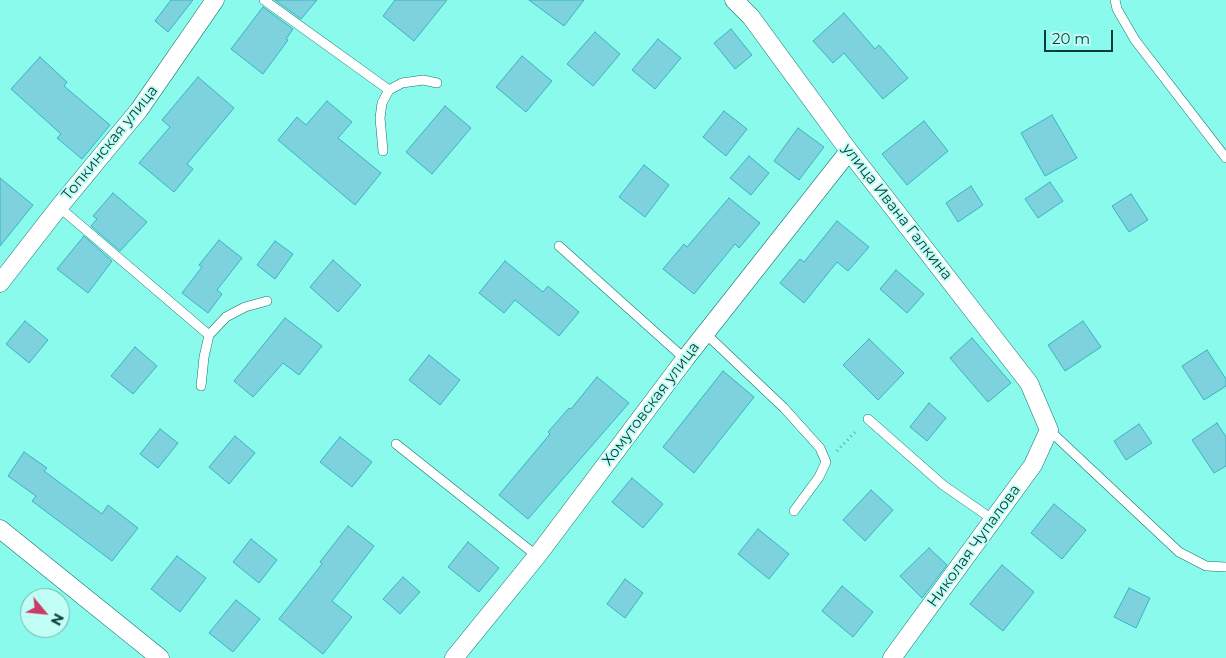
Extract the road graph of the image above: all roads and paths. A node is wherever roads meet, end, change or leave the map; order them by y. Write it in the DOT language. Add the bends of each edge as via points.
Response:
graph roads {
  1 [pos="215,0"];
  2 [pos="264,0"];
  3 [pos="734,0"];
  4 [pos="1115,0"];
  5 [pos="438,83"];
  6 [pos="389,90"];
  7 [pos="384,151"];
  8 [pos="849,151"];
  9 [pos="1226,158"];
  10 [pos="59,207"];
  11 [pos="559,246"];
  12 [pos="0,283"];
  13 [pos="267,301"];
  14 [pos="705,333"];
  15 [pos="209,334"];
  16 [pos="685,359"];
  17 [pos="201,386"];
  18 [pos="868,419"];
  19 [pos="1049,430"];
  20 [pos="396,444"];
  21 [pos="826,462"];
  22 [pos="794,511"];
  23 [pos="992,520"];
  24 [pos="0,529"];
  25 [pos="537,556"];
  26 [pos="1226,567"];
  27 [pos="160,658"];
  28 [pos="454,658"];
  29 [pos="892,658"];
  1 -- 10 [label="street, Топкинская улица" via="139,110"];
  2 -- 6 [label="lane"];
  3 -- 8 [label="street, улица Ивана Галкина" via="751,17"];
  4 -- 9 [label="lane" via="1135,40"];
  5 -- 6 [label="lane" via="423,80 402,83"];
  6 -- 7 [label="lane" via="382,103 380,118"];
  8 -- 14 [label="street, Хомутовская улица"];
  8 -- 19 [label="street, улица Ивана Галкина" via="1029,383"];
  10 -- 12 [label="street, Топкинская улица"];
  10 -- 15 [label="lane"];
  11 -- 16 [label="lane"];
  13 -- 15 [label="lane" via="245,306"];
  14 -- 16 [label="street, Хомутовская улица"];
  14 -- 21 [label="lane" via="784,408 820,448"];
  15 -- 17 [label="lane"];
  16 -- 25 [label="street, Хомутовская улица"];
  18 -- 21 [label="path"];
  18 -- 23 [label="lane" via="943,485"];
  19 -- 23 [label="street, Николая Чупалова" via="1033,465"];
  19 -- 26 [label="lane" via="1179,552 1206,566"];
  20 -- 25 [label="lane"];
  21 -- 22 [label="lane"];
  23 -- 29 [label="street, Николая Чупалова"];
  24 -- 27 [label="street"];
  25 -- 28 [label="street, Хомутовская улица"];
}
